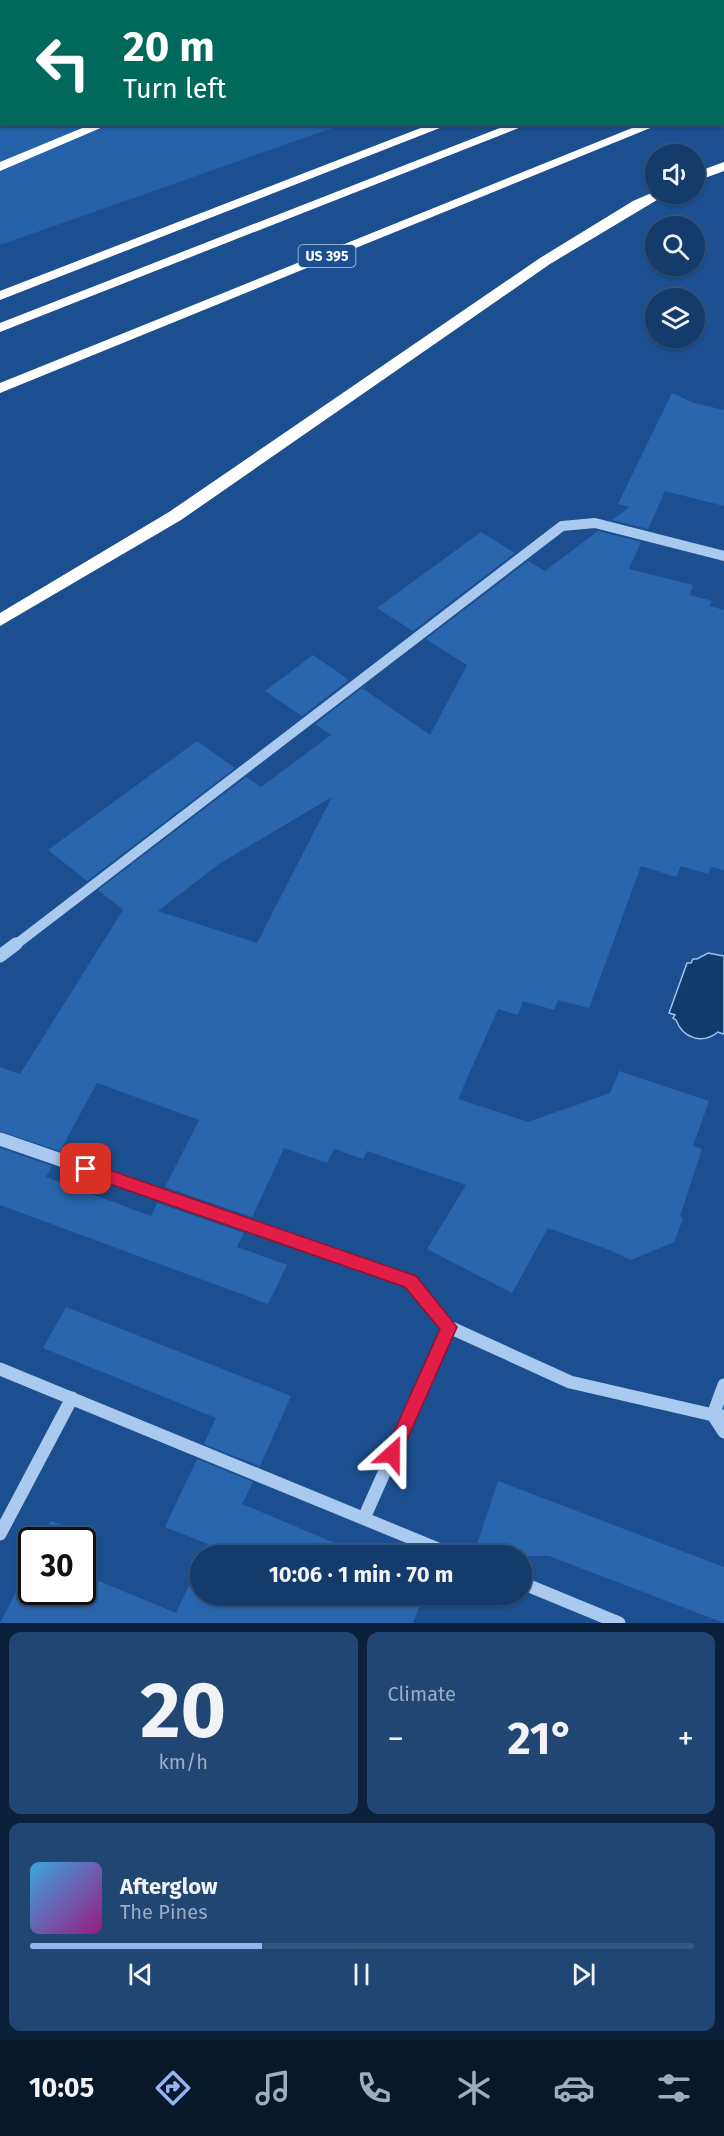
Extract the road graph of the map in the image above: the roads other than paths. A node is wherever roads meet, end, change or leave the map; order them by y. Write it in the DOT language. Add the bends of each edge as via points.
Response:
graph roads {
  1 [pos="99,126"];
  2 [pos="439,126"];
  3 [pos="518,126"];
  4 [pos="649,126"];
  5 [pos="724,166"];
  6 [pos="0,167"];
  7 [pos="705,174"];
  8 [pos="645,201"];
  9 [pos="0,296"];
  10 [pos="0,328"];
  11 [pos="0,388"];
  12 [pos="724,556"];
  13 [pos="0,620"];
  14 [pos="0,956"];
  15 [pos="0,1139"];
  16 [pos="449,1327"];
  17 [pos="0,1369"];
  18 [pos="724,1385"];
  19 [pos="72,1398"];
  20 [pos="719,1416"];
  21 [pos="724,1432"];
  22 [pos="364,1518"];
  23 [pos="0,1534"];
  24 [pos="429,1545"];
  25 [pos="532,1587"];
  26 [pos="619,1623"];
  1 -- 6 [label="highway"];
  2 -- 9 [label="highway"];
  3 -- 10 [label="highway"];
  4 -- 11 [label="highway, US 395"];
  5 -- 7 [label="highway"];
  8 -- 13 [label="highway" via="545,261 175,516"];
  12 -- 14 [label="street" via="595,523 562,526"];
  15 -- 16 [label="street" via="411,1281"];
  16 -- 20 [label="street" via="570,1382"];
  16 -- 22 [label="street"];
  17 -- 19 [label="street"];
  18 -- 20 [label="street"];
  19 -- 22 [label="street"];
  19 -- 23 [label="street"];
  20 -- 21 [label="street"];
  22 -- 24 [label="street"];
  25 -- 26 [label="street"];
}
